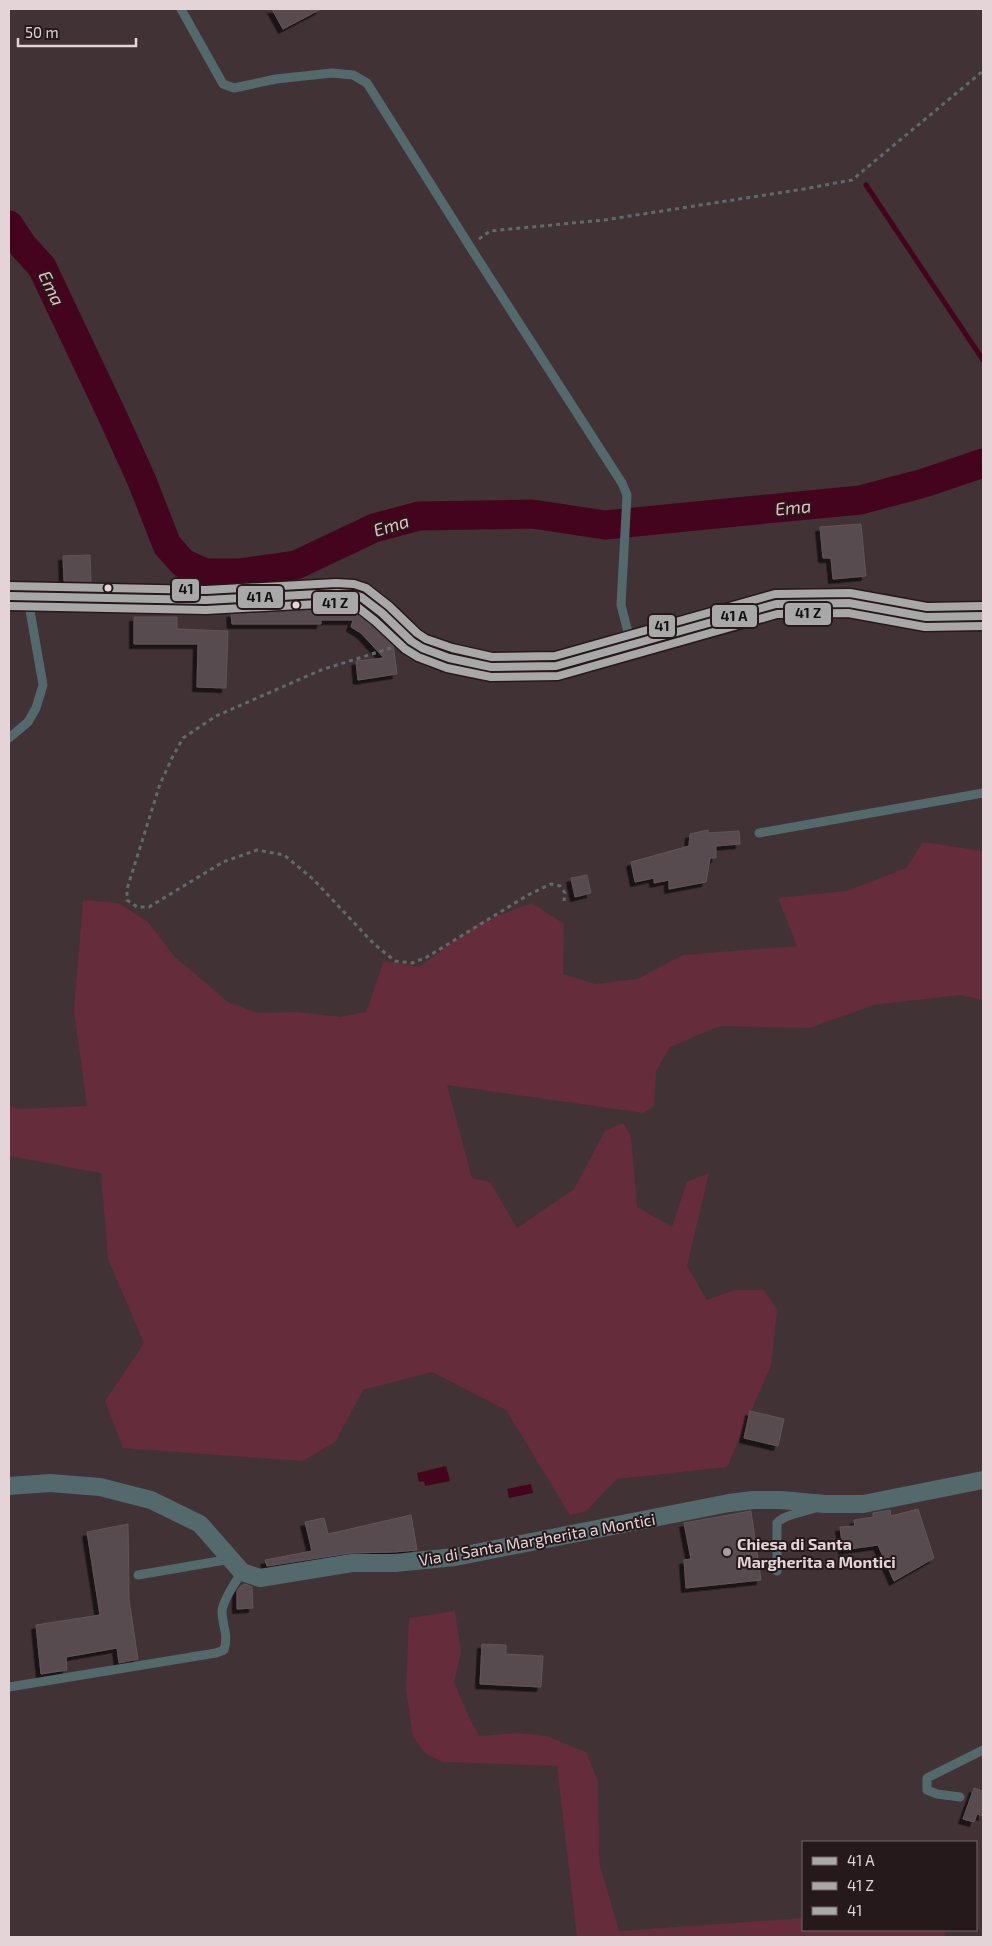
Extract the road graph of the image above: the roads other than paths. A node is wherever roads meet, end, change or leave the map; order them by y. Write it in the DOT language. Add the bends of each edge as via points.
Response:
graph roads {
  1 [pos="181,9"];
  2 [pos="18,596"];
  3 [pos="983,616"];
  4 [pos="632,644"];
  5 [pos="9,738"];
  6 [pos="983,793"];
  7 [pos="758,833"];
  8 [pos="983,1480"];
  9 [pos="9,1486"];
  10 [pos="825,1504"];
  11 [pos="237,1566"];
  12 [pos="777,1571"];
  13 [pos="138,1575"];
  14 [pos="9,1687"];
  15 [pos="983,1750"];
  16 [pos="960,1797"];
  1 -- 4 [label="lane" via="223,84 234,88 332,72 353,75 368,83 622,483 627,496 621,605"];
  2 -- 4 [label="street" via="206,600 352,594 369,603 422,648 491,667 556,666"];
  2 -- 5 [label="lane" via="43,685 28,722"];
  3 -- 4 [label="street" via="926,617 849,603 776,604"];
  6 -- 7 [label="lane"];
  8 -- 10 [label="street, Via di Santa Margherita a Montici" via="862,1504"];
  9 -- 11 [label="street" via="50,1483 100,1487 151,1500 200,1524"];
  10 -- 11 [label="street, Via di Santa Margherita a Montici" via="781,1500 729,1503 456,1557 352,1563 260,1578"];
  10 -- 12 [label="lane" via="809,1512 780,1519 777,1523"];
  11 -- 13 [label="lane"];
  11 -- 14 [label="lane" via="222,1610 227,1640 224,1650"];
  15 -- 16 [label="lane" via="927,1778 927,1790"];
}
